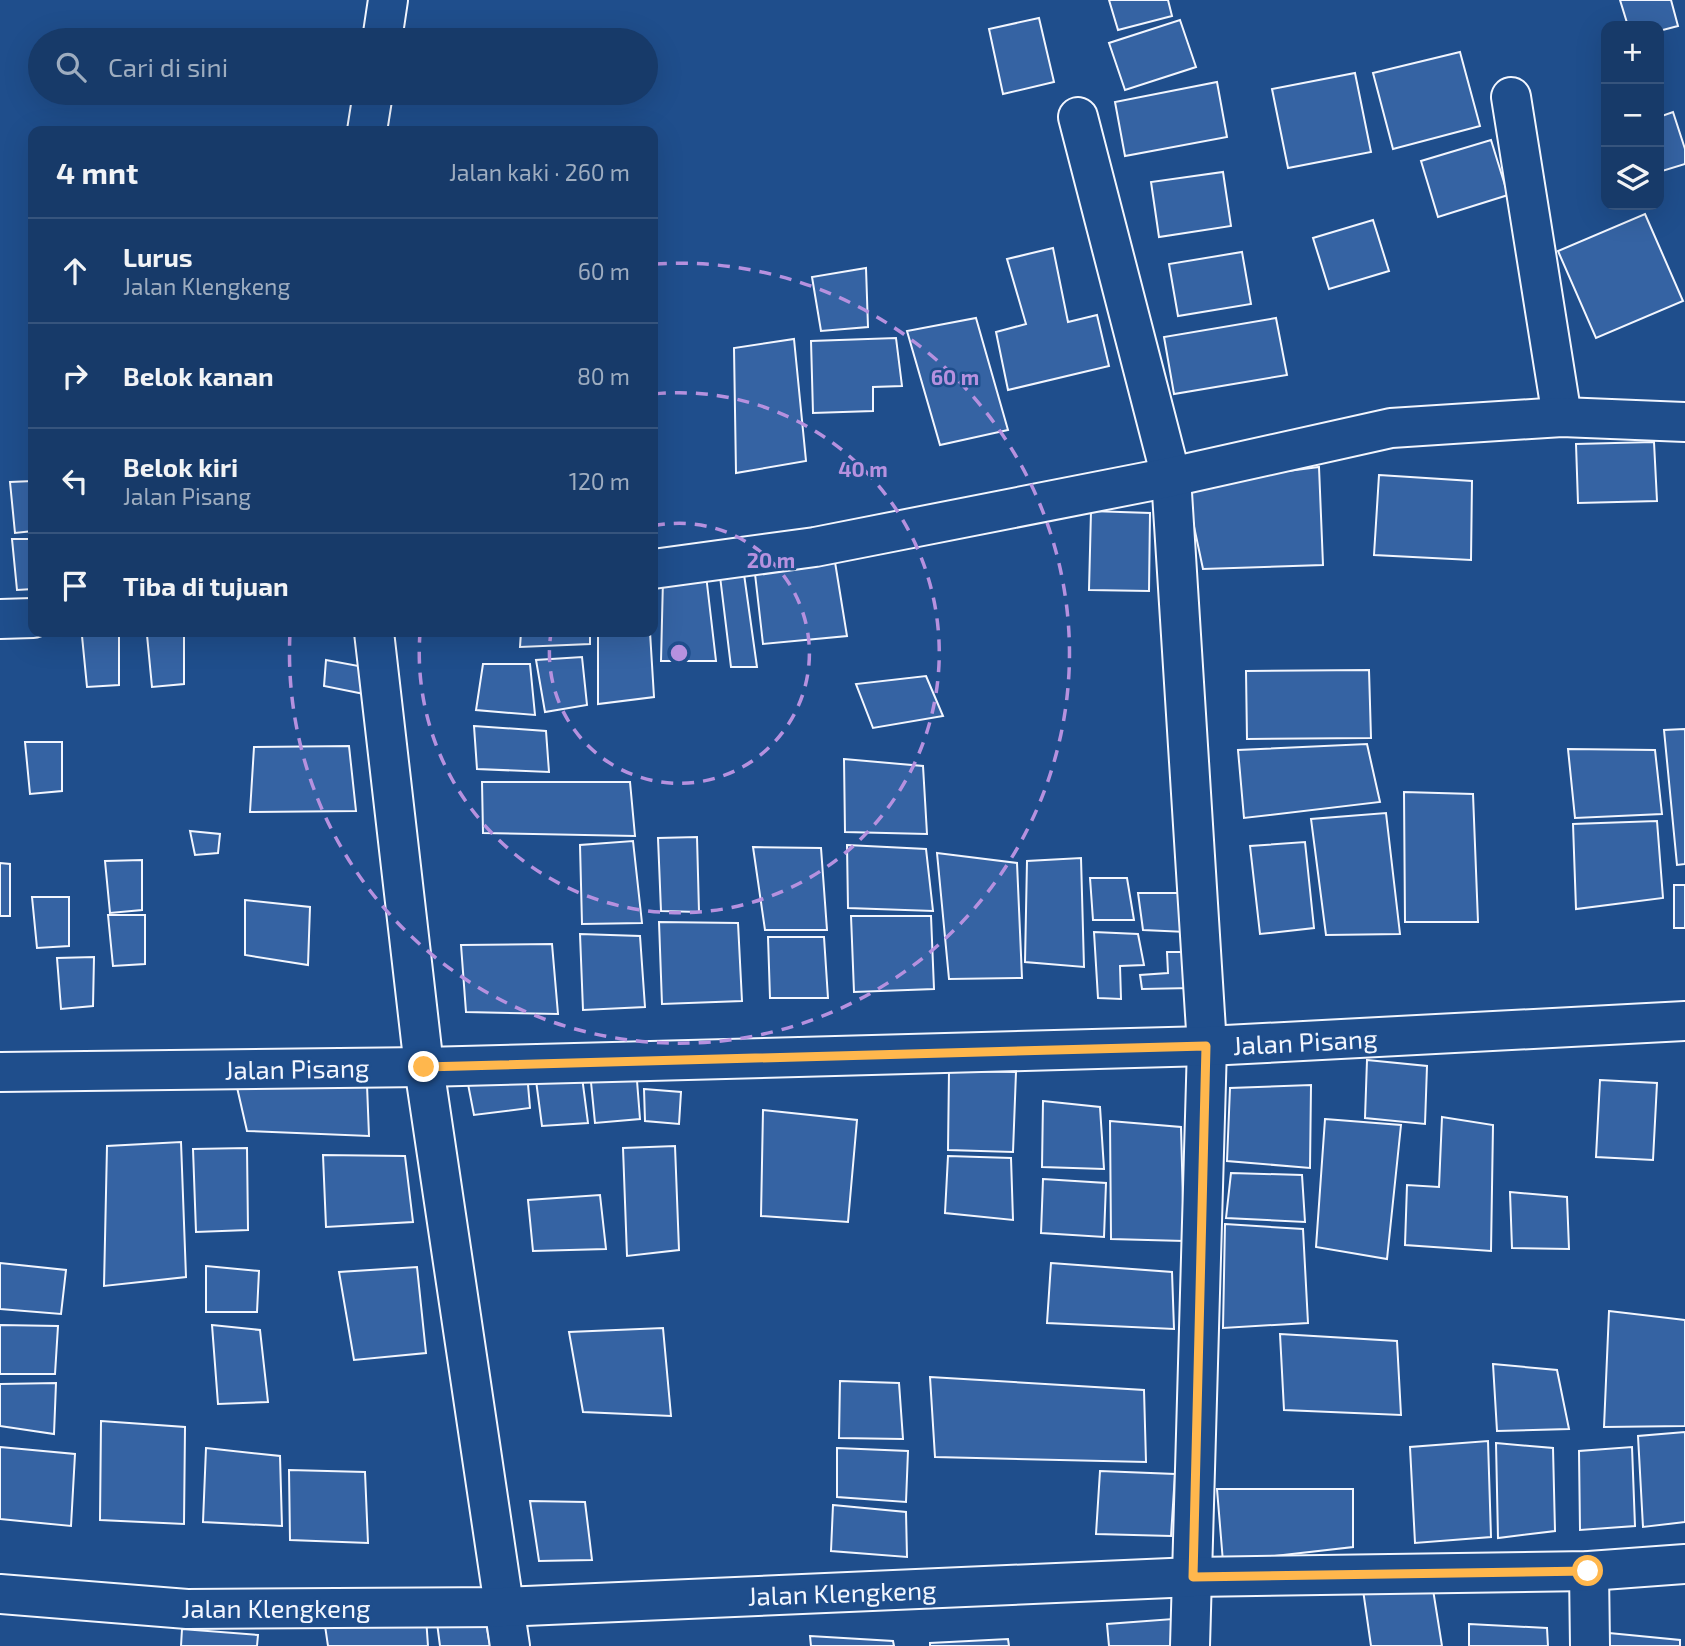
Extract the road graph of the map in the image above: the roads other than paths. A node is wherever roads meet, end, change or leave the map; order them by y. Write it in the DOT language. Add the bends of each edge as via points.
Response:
graph roads {
  1 [pos="388,0"];
  2 [pos="384,28"];
  3 [pos="1511,97"];
  4 [pos="371,105"];
  5 [pos="1078,117"];
  6 [pos="368,126"];
  7 [pos="1562,417"];
  8 [pos="1685,422"];
  9 [pos="1171,477"];
  10 [pos="658,568"];
  11 [pos="28,618"];
  12 [pos="0,619"];
  13 [pos="375,637"];
  14 [pos="1685,1021"];
  15 [pos="1206,1046"];
  16 [pos="424,1067"];
  17 [pos="0,1072"];
  18 [pos="1685,1564"];
  19 [pos="1588,1571"];
  20 [pos="1193,1577"];
  21 [pos="0,1594"];
  22 [pos="503,1606"];
  23 [pos="510,1646"];
  24 [pos="1190,1646"];
  25 [pos="1590,1646"];
  1 -- 2 [label="street"];
  3 -- 7 [label="street"];
  4 -- 6 [label="street"];
  5 -- 9 [label="street"];
  7 -- 8 [label="street"];
  7 -- 9 [label="street" via="1391,428"];
  9 -- 10 [label="street" via="815,548"];
  9 -- 15 [label="street"];
  11 -- 12 [label="street"];
  13 -- 16 [label="street"];
  14 -- 15 [label="street, Jalan Pisang"];
  15 -- 16 [label="street, Jalan Pisang"];
  15 -- 20 [label="street"];
  16 -- 17 [label="street, Jalan Pisang"];
  16 -- 22 [label="street"];
  18 -- 19 [label="street, Jalan Klengkeng"];
  19 -- 20 [label="street, Jalan Klengkeng"];
  19 -- 25 [label="street"];
  20 -- 22 [label="street, Jalan Klengkeng"];
  20 -- 24 [label="street"];
  21 -- 22 [label="street, Jalan Klengkeng" via="187,1609"];
  22 -- 23 [label="street"];
}
